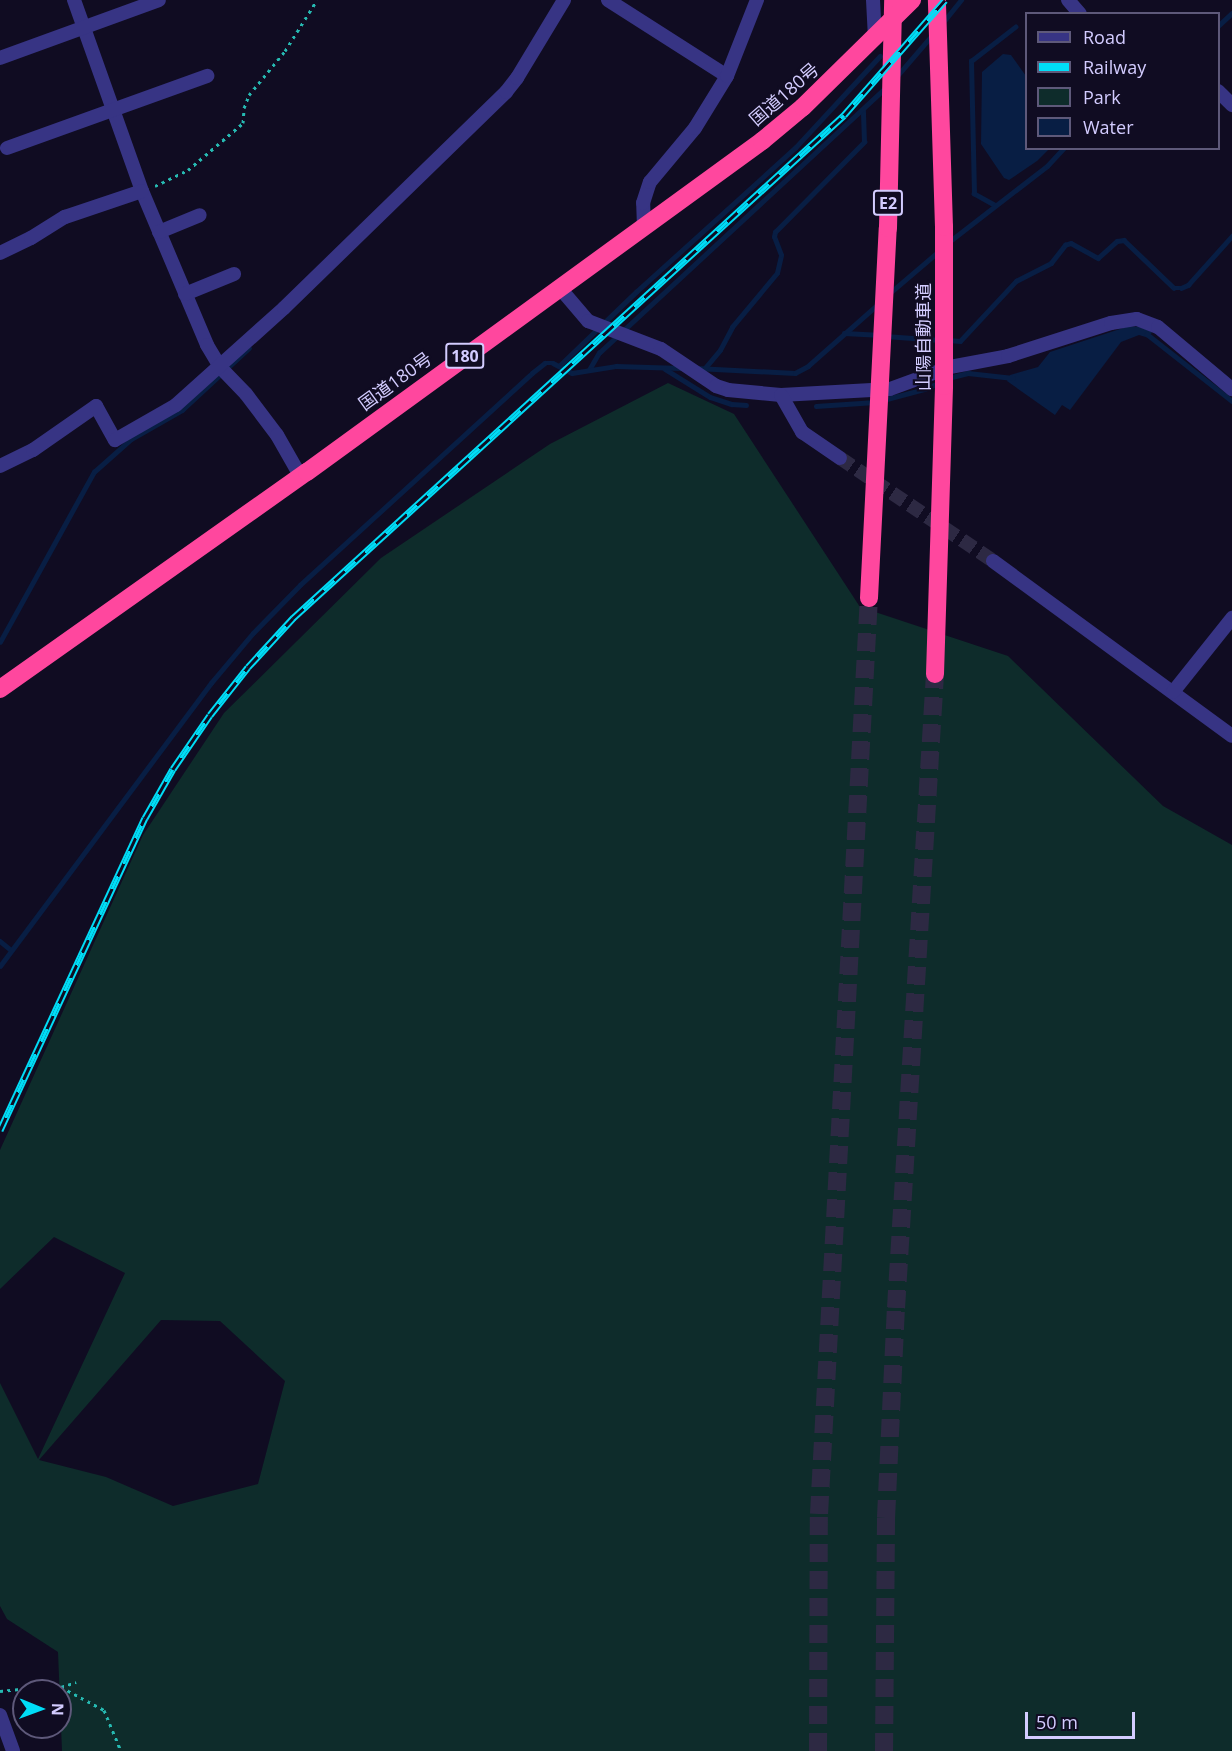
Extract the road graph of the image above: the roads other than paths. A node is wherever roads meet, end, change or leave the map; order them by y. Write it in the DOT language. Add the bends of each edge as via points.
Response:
graph roads {
  1 [pos="74,0"];
  2 [pos="159,0"];
  3 [pos="564,0"];
  4 [pos="608,0"];
  5 [pos="757,0"];
  6 [pos="873,0"];
  7 [pos="893,0"];
  8 [pos="912,0"];
  9 [pos="937,0"];
  10 [pos="1068,0"];
  11 [pos="1078,12"];
  12 [pos="83,26"];
  13 [pos="875,38"];
  14 [pos="0,58"];
  15 [pos="207,76"];
  16 [pos="727,76"];
  17 [pos="1220,93"];
  18 [pos="1232,105"];
  19 [pos="112,110"];
  20 [pos="7,148"];
  21 [pos="142,191"];
  22 [pos="200,215"];
  23 [pos="644,227"];
  24 [pos="159,232"];
  25 [pos="0,253"];
  26 [pos="234,274"];
  27 [pos="559,287"];
  28 [pos="185,294"];
  29 [pos="223,370"];
  30 [pos="1232,389"];
  31 [pos="781,395"];
  32 [pos="840,458"];
  33 [pos="0,466"];
  34 [pos="301,477"];
  35 [pos="993,561"];
  36 [pos="869,598"];
  37 [pos="1232,618"];
  38 [pos="935,674"];
  39 [pos="0,689"];
  40 [pos="1173,692"];
  41 [pos="1232,736"];
  42 [pos="0,1715"];
  43 [pos="13,1751"];
  1 -- 12 [label="street"];
  2 -- 12 [label="street"];
  3 -- 29 [label="street" via="506,92"];
  4 -- 16 [label="street"];
  5 -- 16 [label="street"];
  6 -- 13 [label="street"];
  7 -- 36 [label="highway, E2" via="888,228"];
  8 -- 13 [label="highway, 国道180号 / 180"];
  9 -- 38 [label="highway, 山陽自動車道" via="944,386"];
  10 -- 11 [label="street"];
  12 -- 14 [label="street"];
  12 -- 19 [label="street"];
  13 -- 23 [label="highway, 国道180号 / 180" via="762,141"];
  15 -- 19 [label="street"];
  16 -- 23 [label="street" via="695,128 650,182 643,203"];
  17 -- 18 [label="street"];
  19 -- 20 [label="street"];
  19 -- 21 [label="street"];
  21 -- 24 [label="street"];
  21 -- 25 [label="street" via="65,217"];
  22 -- 24 [label="street"];
  23 -- 27 [label="highway, 国道180号 / 180"];
  24 -- 28 [label="street"];
  26 -- 28 [label="street"];
  27 -- 31 [label="street" via="588,321 661,349 706,380 728,390"];
  27 -- 34 [label="highway, 国道180号 / 180"];
  28 -- 29 [label="street" via="207,345"];
  29 -- 33 [label="street" via="176,405 115,440 96,406 33,450"];
  29 -- 34 [label="street" via="262,414"];
  30 -- 31 [label="street" via="1158,327 1137,319 1111,323 1008,356 950,367 890,389"];
  31 -- 32 [label="street" via="802,432"];
  34 -- 39 [label="highway, 国道180号 / 180"];
  35 -- 40 [label="street"];
  37 -- 40 [label="street"];
  40 -- 41 [label="street"];
  42 -- 43 [label="street"];
}
